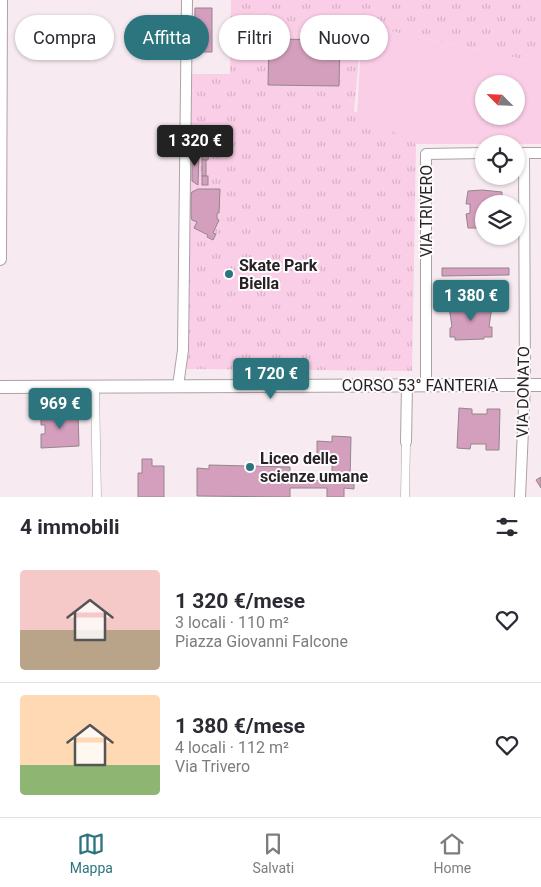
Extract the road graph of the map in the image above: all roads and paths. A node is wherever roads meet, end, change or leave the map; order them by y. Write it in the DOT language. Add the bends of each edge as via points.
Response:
graph roads {
  1 [pos="1,0"];
  2 [pos="187,0"];
  3 [pos="525,153"];
  4 [pos="541,153"];
  5 [pos="475,154"];
  6 [pos="521,185"];
  7 [pos="0,259"];
  8 [pos="407,385"];
  9 [pos="426,385"];
  10 [pos="525,385"];
  11 [pos="541,385"];
  12 [pos="178,386"];
  13 [pos="0,387"];
  14 [pos="95,387"];
  15 [pos="406,442"];
  16 [pos="97,497"];
  17 [pos="405,497"];
  18 [pos="520,497"];
  1 -- 7 [label="street"];
  2 -- 12 [label="street" via="183,350"];
  3 -- 4 [label="street, VIA DONATO"];
  5 -- 9 [label="street, VIA TRIVERO" via="426,154"];
  6 -- 10 [label="street, VIA DONATO"];
  8 -- 9 [label="street, CORSO 53° FANTERIA"];
  8 -- 12 [label="street, CORSO 53° FANTERIA"];
  8 -- 15 [label="street"];
  9 -- 10 [label="street, CORSO 53° FANTERIA"];
  10 -- 11 [label="street, CORSO 53° FANTERIA"];
  10 -- 18 [label="street, VIA DONATO"];
  12 -- 14 [label="street, CORSO 53° FANTERIA"];
  13 -- 14 [label="street, CORSO 53° FANTERIA"];
  14 -- 16 [label="street"];
  15 -- 17 [label="street"];
}
